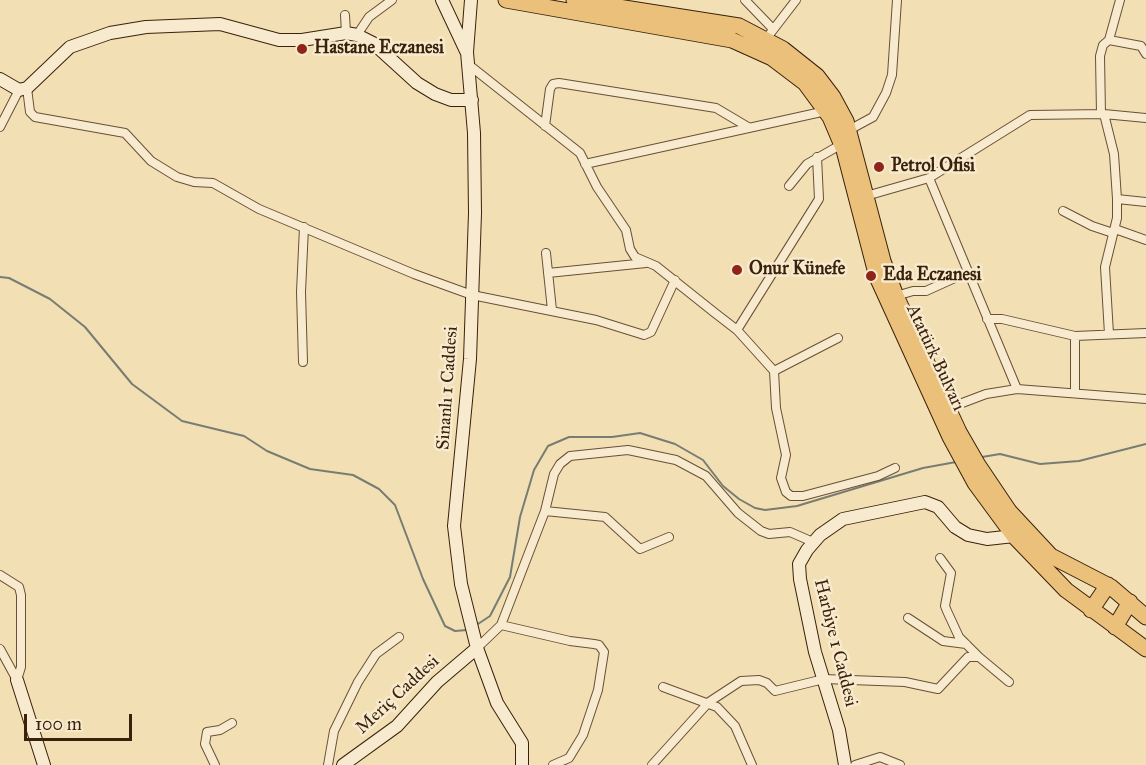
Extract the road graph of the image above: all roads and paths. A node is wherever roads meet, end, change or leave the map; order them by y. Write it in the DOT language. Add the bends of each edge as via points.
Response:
graph roads {
  1 [pos="392,0"];
  2 [pos="442,0"];
  3 [pos="471,0"];
  4 [pos="506,0"];
  5 [pos="574,0"];
  6 [pos="746,0"];
  7 [pos="796,0"];
  8 [pos="897,0"];
  9 [pos="1120,0"];
  10 [pos="345,15"];
  11 [pos="352,34"];
  12 [pos="769,34"];
  13 [pos="1109,40"];
  14 [pos="467,52"];
  15 [pos="1146,54"];
  16 [pos="468,65"];
  17 [pos="0,79"];
  18 [pos="23,89"];
  19 [pos="472,100"];
  20 [pos="826,111"];
  21 [pos="1103,114"];
  22 [pos="1146,118"];
  23 [pos="545,126"];
  24 [pos="748,127"];
  25 [pos="0,128"];
  26 [pos="845,137"];
  27 [pos="818,158"];
  28 [pos="585,164"];
  29 [pos="929,178"];
  30 [pos="789,186"];
  31 [pos="862,191"];
  32 [pos="1117,199"];
  33 [pos="1146,202"];
  34 [pos="1063,211"];
  35 [pos="304,227"];
  36 [pos="1114,231"];
  37 [pos="1146,240"];
  38 [pos="546,253"];
  39 [pos="648,263"];
  40 [pos="968,272"];
  41 [pos="548,273"];
  42 [pos="675,280"];
  43 [pos="472,295"];
  44 [pos="896,296"];
  45 [pos="552,310"];
  46 [pos="987,319"];
  47 [pos="737,330"];
  48 [pos="1146,333"];
  49 [pos="1109,334"];
  50 [pos="1075,336"];
  51 [pos="838,338"];
  52 [pos="303,362"];
  53 [pos="774,371"];
  54 [pos="1017,389"];
  55 [pos="1075,393"];
  56 [pos="1146,399"];
  57 [pos="949,408"];
  58 [pos="954,435"];
  59 [pos="894,468"];
  60 [pos="973,468"];
  61 [pos="545,511"];
  62 [pos="1014,536"];
  63 [pos="669,537"];
  64 [pos="813,542"];
  65 [pos="940,558"];
  66 [pos="0,576"];
  67 [pos="1108,585"];
  68 [pos="1130,602"];
  69 [pos="1091,610"];
  70 [pos="1146,616"];
  71 [pos="908,618"];
  72 [pos="501,625"];
  73 [pos="1115,627"];
  74 [pos="399,637"];
  75 [pos="476,644"];
  76 [pos="966,645"];
  77 [pos="0,649"];
  78 [pos="1146,649"];
  79 [pos="979,657"];
  80 [pos="824,679"];
  81 [pos="17,680"];
  82 [pos="1009,682"];
  83 [pos="663,687"];
  84 [pos="709,702"];
  85 [pos="232,723"];
  86 [pos="44,765"];
  87 [pos="215,765"];
  88 [pos="327,765"];
  89 [pos="343,765"];
  90 [pos="522,765"];
  91 [pos="553,765"];
  92 [pos="652,765"];
  93 [pos="752,765"];
  94 [pos="844,765"];
  95 [pos="855,765"];
  96 [pos="900,765"];
  1 -- 11 [label="street"];
  2 -- 14 [label="street"];
  3 -- 14 [label="street, Sinanlı 1 Caddesi"];
  4 -- 20 [label="highway, Atatürk Bulvarı" via="743,43 792,72"];
  5 -- 12 [label="highway, Atatürk Bulvarı"];
  6 -- 12 [label="street"];
  7 -- 12 [label="street"];
  8 -- 26 [label="street" via="892,75 886,93 873,117"];
  9 -- 13 [label="street"];
  10 -- 11 [label="street"];
  11 -- 18 [label="street" via="289,40 220,24 127,30 70,47"];
  11 -- 19 [label="street" via="373,43 435,94 451,100"];
  12 -- 26 [label="highway, Atatürk Bulvarı" via="817,76 838,105"];
  13 -- 15 [label="street" via="1141,46"];
  13 -- 21 [label="street" via="1100,56"];
  14 -- 16 [label="street, Sinanlı 1 Caddesi"];
  16 -- 19 [label="street, Sinanlı 1 Caddesi"];
  16 -- 23 [label="street"];
  17 -- 18 [label="street"];
  18 -- 25 [label="street"];
  18 -- 35 [label="street" via="35,117 125,133 151,161 177,177 213,183"];
  19 -- 43 [label="street, Sinanlı 1 Caddesi"];
  20 -- 24 [label="street"];
  20 -- 26 [label="highway, Atatürk Bulvarı"];
  21 -- 22 [label="street"];
  21 -- 29 [label="street" via="1030,115"];
  21 -- 32 [label="street" via="1114,154"];
  23 -- 24 [label="street" via="550,89 560,83 716,108"];
  23 -- 28 [label="street" via="573,146"];
  24 -- 28 [label="street"];
  26 -- 27 [label="street"];
  26 -- 31 [label="highway, Atatürk Bulvarı"];
  27 -- 30 [label="street" via="800,170"];
  27 -- 47 [label="street" via="819,199"];
  28 -- 39 [label="street" via="626,230 635,257"];
  29 -- 31 [label="street"];
  29 -- 40 [label="street"];
  31 -- 44 [label="highway, Atatürk Bulvarı"];
  31 -- 58 [label="highway, Atatürk Bulvarı" via="877,277"];
  32 -- 33 [label="street"];
  32 -- 36 [label="street"];
  34 -- 36 [label="street" via="1092,226"];
  35 -- 43 [label="street"];
  35 -- 52 [label="street"];
  36 -- 37 [label="street"];
  36 -- 49 [label="street" via="1106,267"];
  38 -- 41 [label="street"];
  39 -- 41 [label="street"];
  39 -- 42 [label="street"];
  40 -- 44 [label="street" via="926,291"];
  40 -- 46 [label="street"];
  41 -- 45 [label="street"];
  42 -- 45 [label="street" via="647,334"];
  42 -- 47 [label="street"];
  43 -- 45 [label="street"];
  43 -- 75 [label="street, Sinanlı 1 Caddesi" via="454,514 457,561"];
  44 -- 57 [label="highway, Atatürk Bulvarı"];
  46 -- 50 [label="street"];
  46 -- 54 [label="street"];
  47 -- 53 [label="street"];
  48 -- 49 [label="street"];
  49 -- 50 [label="street"];
  50 -- 55 [label="street"];
  51 -- 53 [label="street"];
  53 -- 59 [label="street" via="776,408 786,455 781,478 791,496 878,476"];
  54 -- 55 [label="street"];
  54 -- 57 [label="street" via="986,394"];
  55 -- 56 [label="street"];
  57 -- 58 [label="highway, Atatürk Bulvarı"];
  58 -- 60 [label="highway, Atatürk Bulvarı"];
  60 -- 62 [label="highway, Atatürk Bulvarı"];
  60 -- 67 [label="highway, Atatürk Bulvarı" via="1042,547 1061,563"];
  61 -- 63 [label="street" via="605,517 640,549"];
  61 -- 64 [label="street" via="555,474 565,458 628,450 649,452 690,466 706,476 738,513 766,534 790,532"];
  61 -- 72 [label="street"];
  62 -- 64 [label="street, Harbiye 1 Caddesi" via="968,536 938,507 925,502 843,519"];
  62 -- 69 [label="highway, Atatürk Bulvarı"];
  64 -- 80 [label="street, Harbiye 1 Caddesi" via="801,558 798,570"];
  65 -- 76 [label="street" via="951,573 945,606"];
  66 -- 81 [label="street" via="19,587 21,595 21,667"];
  67 -- 68 [label="highway, Atatürk Bulvarı"];
  67 -- 69 [label="highway"];
  68 -- 70 [label="highway, Atatürk Bulvarı"];
  68 -- 73 [label="highway"];
  69 -- 73 [label="highway, Atatürk Bulvarı"];
  71 -- 76 [label="street" via="943,640"];
  72 -- 75 [label="street"];
  72 -- 91 [label="street" via="594,644 604,652 598,690 583,735 569,758"];
  73 -- 78 [label="highway, Atatürk Bulvarı"];
  74 -- 88 [label="street" via="376,654 358,682 334,731"];
  75 -- 89 [label="street, Meriç Caddesi" via="397,726"];
  75 -- 90 [label="street, Sinanlı 1 Caddesi" via="497,703 522,743"];
  76 -- 79 [label="street"];
  77 -- 81 [label="street"];
  79 -- 80 [label="street" via="968,657 938,689 905,682"];
  79 -- 82 [label="street"];
  80 -- 84 [label="street" via="775,691 767,682 741,681"];
  80 -- 94 [label="street, Harbiye 1 Caddesi" via="839,730"];
  81 -- 86 [label="street"];
  83 -- 84 [label="street"];
  84 -- 92 [label="street"];
  84 -- 93 [label="street" via="735,726"];
  85 -- 87 [label="street" via="207,732 205,744"];
  95 -- 96 [label="street" via="880,757"];
}
